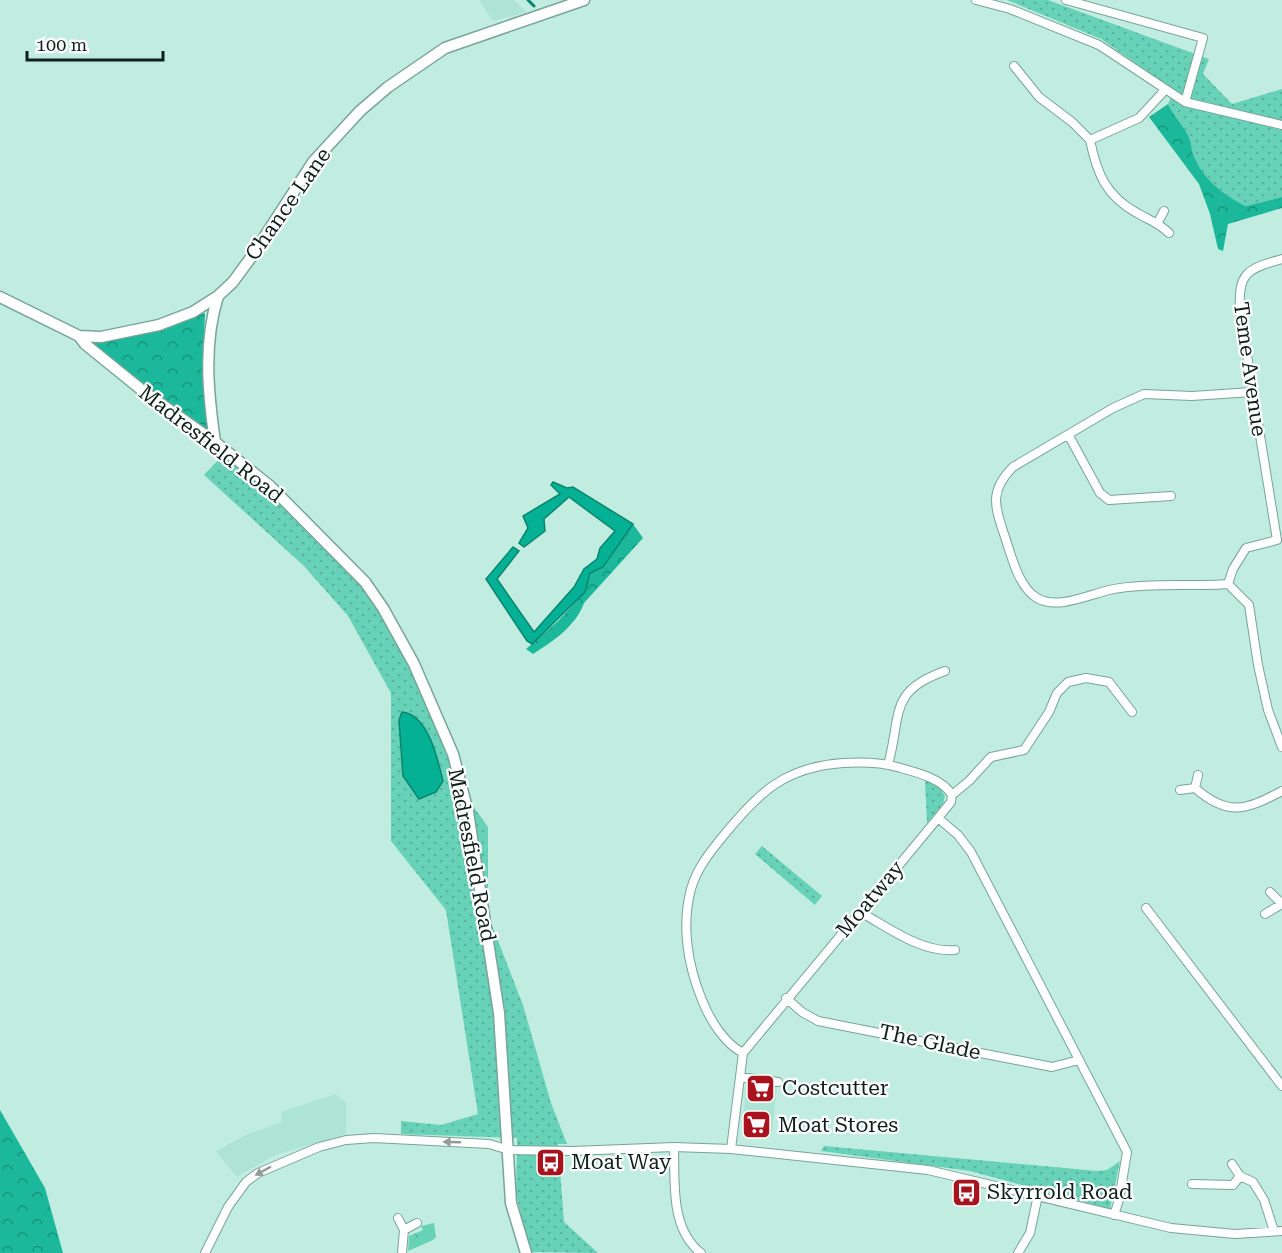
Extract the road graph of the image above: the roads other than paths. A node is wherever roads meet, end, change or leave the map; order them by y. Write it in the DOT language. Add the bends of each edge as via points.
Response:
graph roads {
  1 [pos="584,0"];
  2 [pos="976,0"];
  3 [pos="1066,0"];
  4 [pos="1088,3"];
  5 [pos="1014,66"];
  6 [pos="1165,90"];
  7 [pos="1185,102"];
  8 [pos="1282,125"];
  9 [pos="1090,140"];
  10 [pos="1164,211"];
  11 [pos="1158,222"];
  12 [pos="1170,233"];
  13 [pos="1282,258"];
  14 [pos="218,296"];
  15 [pos="0,297"];
  16 [pos="79,336"];
  17 [pos="1252,392"];
  18 [pos="1069,436"];
  19 [pos="215,442"];
  20 [pos="1171,496"];
  21 [pos="1280,539"];
  22 [pos="1228,584"];
  23 [pos="945,671"];
  24 [pos="1132,712"];
  25 [pos="1282,747"];
  26 [pos="888,765"];
  27 [pos="1198,775"];
  28 [pos="1195,788"];
  29 [pos="1180,790"];
  30 [pos="1282,791"];
  31 [pos="952,795"];
  32 [pos="938,818"];
  33 [pos="1270,892"];
  34 [pos="1281,904"];
  35 [pos="1146,908"];
  36 [pos="860,912"];
  37 [pos="1265,914"];
  38 [pos="955,950"];
  39 [pos="786,998"];
  40 [pos="743,1053"];
  41 [pos="1079,1060"];
  42 [pos="740,1077"];
  43 [pos="778,1082"];
  44 [pos="1282,1086"];
  45 [pos="674,1147"];
  46 [pos="731,1149"];
  47 [pos="509,1150"];
  48 [pos="1232,1164"];
  49 [pos="1240,1176"];
  50 [pos="1192,1184"];
  51 [pos="1038,1195"];
  52 [pos="1114,1215"];
  53 [pos="398,1218"];
  54 [pos="417,1223"];
  55 [pos="404,1230"];
  56 [pos="1278,1231"];
  57 [pos="699,1252"];
  58 [pos="205,1253"];
  59 [pos="402,1253"];
  60 [pos="526,1253"];
  61 [pos="1018,1253"];
  1 -- 14 [label="street, Chance Lane" via="445,48 388,87 313,162 252,256"];
  2 -- 6 [label="street" via="1010,9 1099,45"];
  3 -- 4 [label="street"];
  4 -- 7 [label="street" via="1203,38"];
  5 -- 9 [label="street" via="1039,97"];
  6 -- 7 [label="street"];
  6 -- 9 [label="street" via="1139,118"];
  7 -- 8 [label="street"];
  9 -- 11 [label="street" via="1097,172 1111,195 1124,206"];
  10 -- 11 [label="street"];
  11 -- 12 [label="street"];
  13 -- 17 [label="street, Teme Avenue" via="1249,272 1239,286"];
  14 -- 16 [label="street, Chance Lane" via="193,312 159,325 101,337"];
  14 -- 19 [label="street" via="209,339 208,384"];
  15 -- 16 [label="street, Madresfield Road"];
  16 -- 19 [label="street, Madresfield Road" via="143,392"];
  17 -- 18 [label="street" via="1143,394"];
  17 -- 21 [label="street, Teme Avenue"];
  18 -- 20 [label="street" via="1100,493 1109,500"];
  18 -- 22 [label="street" via="1013,467 1001,479 996,494 1005,538 1022,583 1036,598 1056,603 1111,590"];
  19 -- 47 [label="street, Madresfield Road" via="270,486 365,582 414,664 453,754 468,812 500,1013"];
  21 -- 22 [label="street, Teme Avenue" via="1246,548"];
  22 -- 25 [label="street" via="1249,605 1260,676"];
  23 -- 26 [label="street" via="915,683 904,696"];
  24 -- 31 [label="street, Moatway" via="1109,682 1086,678 1068,682 1024,750 990,757"];
  26 -- 31 [label="street" via="941,784"];
  26 -- 40 [label="street" via="814,765 780,781 740,814 703,862 691,888 686,919 689,959 706,1010 734,1048"];
  27 -- 28 [label="street"];
  28 -- 29 [label="street"];
  28 -- 30 [label="street" via="1212,803 1229,808 1251,807"];
  31 -- 32 [label="street, Moatway"];
  32 -- 36 [label="street, Moatway"];
  32 -- 41 [label="street" via="971,852"];
  33 -- 34 [label="street"];
  34 -- 37 [label="street"];
  35 -- 44 [label="street"];
  36 -- 38 [label="street" via="924,946"];
  36 -- 39 [label="street, Moatway"];
  39 -- 40 [label="street, Moatway"];
  39 -- 41 [label="street, The Glade" via="818,1021 1052,1067"];
  40 -- 42 [label="street"];
  41 -- 52 [label="street" via="1127,1152"];
  42 -- 43 [label="street"];
  42 -- 46 [label="street"];
  45 -- 46 [label="street"];
  45 -- 47 [label="street"];
  45 -- 57 [label="street" via="676,1206 684,1232"];
  46 -- 51 [label="street" via="928,1170"];
  47 -- 58 [label="street, one-way" via="489,1144 374,1138 318,1147 246,1182 228,1207"];
  47 -- 60 [label="street, Madresfield Road" via="511,1203"];
  48 -- 49 [label="street"];
  49 -- 50 [label="street" via="1233,1185"];
  49 -- 56 [label="street" via="1253,1182"];
  51 -- 52 [label="street"];
  51 -- 61 [label="street" via="1030,1233"];
  52 -- 56 [label="street" via="1171,1228 1235,1234"];
  53 -- 55 [label="street"];
  54 -- 55 [label="street"];
  55 -- 59 [label="street"];
}
